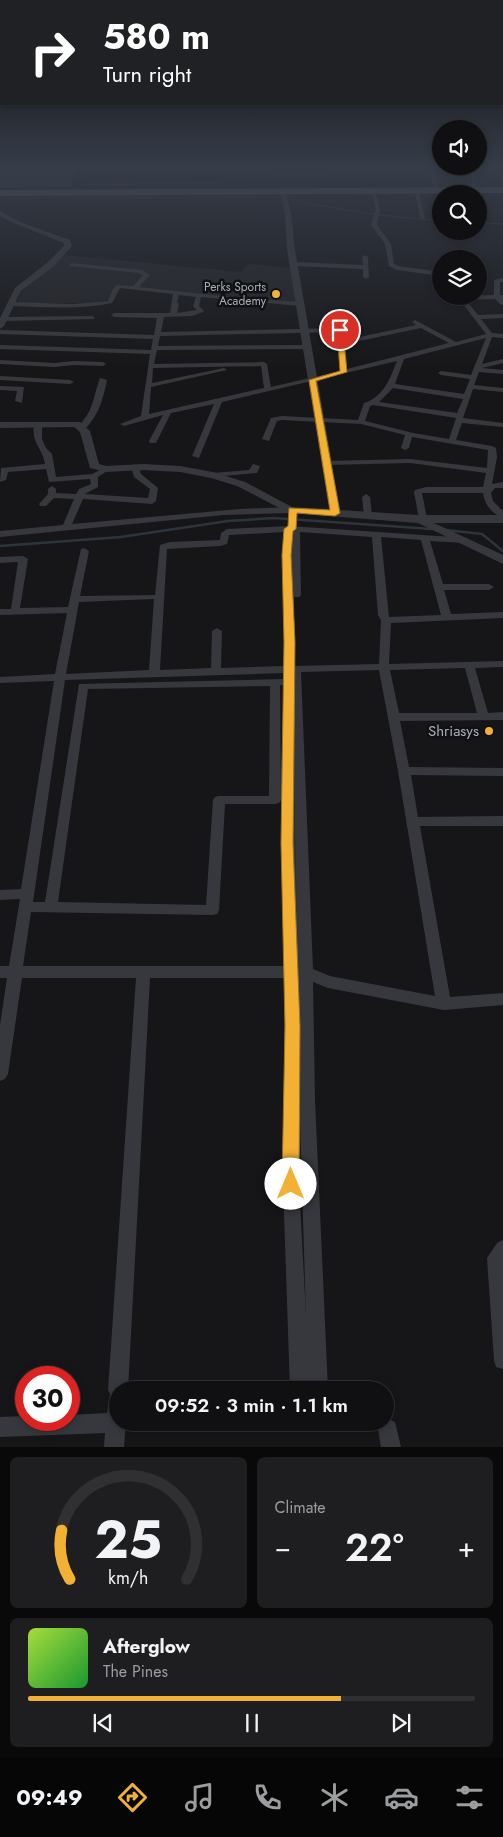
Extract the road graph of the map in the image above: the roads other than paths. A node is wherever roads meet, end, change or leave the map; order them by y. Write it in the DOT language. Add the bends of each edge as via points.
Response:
graph roads {
  1 [pos="45,234"];
  2 [pos="290,234"];
  3 [pos="380,234"];
  4 [pos="365,256"];
  5 [pos="294,264"];
  6 [pos="71,265"];
  7 [pos="365,267"];
  8 [pos="432,273"];
  9 [pos="366,277"];
  10 [pos="503,280"];
  11 [pos="134,288"];
  12 [pos="176,293"];
  13 [pos="199,295"];
  14 [pos="487,297"];
  15 [pos="500,297"];
  16 [pos="12,304"];
  17 [pos="300,304"];
  18 [pos="503,304"];
  19 [pos="186,305"];
  20 [pos="467,305"];
  21 [pos="173,314"];
  22 [pos="114,315"];
  23 [pos="160,315"];
  24 [pos="476,316"];
  25 [pos="503,316"];
  26 [pos="71,318"];
  27 [pos="92,318"];
  28 [pos="2,320"];
  29 [pos="412,321"];
  30 [pos="421,326"];
  31 [pos="304,330"];
  32 [pos="340,330"];
  33 [pos="0,332"];
  34 [pos="63,334"];
  35 [pos="157,335"];
  36 [pos="490,335"];
  37 [pos="503,336"];
  38 [pos="454,344"];
  39 [pos="0,347"];
  40 [pos="264,347"];
  41 [pos="307,347"];
  42 [pos="54,349"];
  43 [pos="155,350"];
  44 [pos="401,358"];
  45 [pos="503,361"];
  46 [pos="0,362"];
  47 [pos="103,364"];
  48 [pos="248,364"];
  49 [pos="264,364"];
  50 [pos="150,366"];
  51 [pos="476,371"];
  52 [pos="344,372"];
  53 [pos="503,372"];
  54 [pos="441,373"];
  55 [pos="0,378"];
  56 [pos="103,380"];
  57 [pos="312,380"];
  58 [pos="70,382"];
  59 [pos="148,386"];
  60 [pos="391,386"];
  61 [pos="470,387"];
  62 [pos="0,388"];
  63 [pos="268,390"];
  64 [pos="503,390"];
  65 [pos="466,397"];
  66 [pos="219,400"];
  67 [pos="19,401"];
  68 [pos="373,404"];
  69 [pos="169,411"];
  70 [pos="144,417"];
  71 [pos="460,418"];
  72 [pos="319,420"];
  73 [pos="362,422"];
  74 [pos="38,424"];
  75 [pos="124,424"];
  76 [pos="0,425"];
  77 [pos="503,425"];
  78 [pos="82,427"];
  79 [pos="409,434"];
  80 [pos="266,439"];
  81 [pos="153,441"];
  82 [pos="452,441"];
  83 [pos="405,448"];
  84 [pos="492,448"];
  85 [pos="503,448"];
  86 [pos="196,456"];
  87 [pos="326,463"];
  88 [pos="49,466"];
  89 [pos="256,466"];
  90 [pos="135,468"];
  91 [pos="106,469"];
  92 [pos="490,471"];
  93 [pos="213,475"];
  94 [pos="94,476"];
  95 [pos="0,480"];
  96 [pos="52,480"];
  97 [pos="503,485"];
  98 [pos="487,490"];
  99 [pos="52,496"];
  100 [pos="80,497"];
  101 [pos="366,497"];
  102 [pos="43,504"];
  103 [pos="291,510"];
  104 [pos="335,513"];
  105 [pos="503,515"];
  106 [pos="368,516"];
  107 [pos="503,519"];
  108 [pos="422,521"];
  109 [pos="67,526"];
  110 [pos="292,529"];
  111 [pos="0,534"];
  112 [pos="376,534"];
  113 [pos="425,537"];
  114 [pos="460,538"];
  115 [pos="84,551"];
  116 [pos="0,560"];
  117 [pos="503,560"];
  118 [pos="439,587"];
  119 [pos="489,587"];
  120 [pos="152,597"];
  121 [pos="75,599"];
  122 [pos="72,610"];
  123 [pos="0,612"];
  124 [pos="15,612"];
  125 [pos="503,615"];
  126 [pos="447,618"];
  127 [pos="386,620"];
  128 [pos="217,630"];
  129 [pos="503,664"];
  130 [pos="469,665"];
  131 [pos="384,668"];
  132 [pos="216,672"];
  133 [pos="154,673"];
  134 [pos="287,676"];
  135 [pos="60,678"];
  136 [pos="0,680"];
  137 [pos="483,715"];
  138 [pos="503,716"];
  139 [pos="394,717"];
  140 [pos="404,772"];
  141 [pos="503,772"];
  142 [pos="503,821"];
  143 [pos="412,822"];
  144 [pos="0,895"];
  145 [pos="27,900"];
  146 [pos="51,907"];
  147 [pos="17,971"];
  148 [pos="0,972"];
  149 [pos="298,972"];
  150 [pos="144,973"];
  151 [pos="503,999"];
  152 [pos="444,1004"];
  153 [pos="0,1074"];
  154 [pos="503,1248"];
  155 [pos="503,1360"];
  156 [pos="119,1381"];
  157 [pos="300,1381"];
  158 [pos="318,1381"];
  159 [pos="109,1423"];
  160 [pos="0,1427"];
  161 [pos="115,1431"];
  162 [pos="114,1447"];
  1 -- 16 [label="street" via="66,242 68,246 18,290"];
  2 -- 5 [label="street"];
  3 -- 8 [label="street" via="388,244 391,265"];
  4 -- 7 [label="street"];
  5 -- 7 [label="street"];
  5 -- 17 [label="street"];
  6 -- 11 [label="street" via="140,271 147,275"];
  7 -- 9 [label="street"];
  10 -- 15 [label="street" via="497,280"];
  11 -- 12 [label="street"];
  11 -- 16 [label="street" via="119,286 110,302"];
  12 -- 13 [label="street"];
  12 -- 19 [label="street" via="174,304"];
  13 -- 17 [label="street"];
  13 -- 19 [label="street"];
  14 -- 15 [label="street"];
  15 -- 18 [label="street"];
  16 -- 28 [label="street"];
  17 -- 31 [label="street"];
  19 -- 21 [label="street"];
  19 -- 21 [label="street" via="201,311"];
  20 -- 24 [label="street"];
  21 -- 23 [label="street"];
  22 -- 23 [label="street"];
  23 -- 35 [label="street"];
  24 -- 25 [label="street"];
  24 -- 36 [label="street"];
  26 -- 27 [label="street"];
  26 -- 28 [label="street"];
  26 -- 34 [label="street"];
  29 -- 30 [label="street"];
  30 -- 32 [label="street" via="359,339"];
  30 -- 38 [label="street"];
  31 -- 32 [label="street"];
  31 -- 35 [label="street"];
  31 -- 41 [label="street"];
  32 -- 52 [label="street"];
  33 -- 34 [label="street"];
  34 -- 35 [label="street"];
  34 -- 42 [label="street"];
  35 -- 43 [label="street"];
  36 -- 37 [label="street"];
  36 -- 38 [label="street"];
  36 -- 51 [label="street"];
  38 -- 44 [label="street"];
  39 -- 42 [label="street"];
  40 -- 41 [label="street"];
  40 -- 43 [label="street"];
  40 -- 49 [label="street"];
  41 -- 57 [label="street"];
  42 -- 43 [label="street"];
  43 -- 50 [label="street"];
  44 -- 52 [label="street"];
  44 -- 60 [label="street"];
  45 -- 51 [label="street"];
  46 -- 47 [label="street"];
  48 -- 49 [label="street"];
  48 -- 50 [label="street"];
  48 -- 59 [label="street"];
  49 -- 63 [label="street"];
  50 -- 59 [label="street"];
  51 -- 53 [label="street"];
  51 -- 54 [label="street"];
  51 -- 61 [label="street"];
  52 -- 57 [label="street"];
  55 -- 58 [label="street"];
  56 -- 78 [label="street" via="101,395 90,421"];
  57 -- 63 [label="street"];
  57 -- 72 [label="street"];
  59 -- 70 [label="street"];
  60 -- 65 [label="street"];
  60 -- 68 [label="street"];
  61 -- 64 [label="street"];
  61 -- 65 [label="street"];
  62 -- 67 [label="street" via="21,389"];
  63 -- 66 [label="street"];
  65 -- 71 [label="street"];
  66 -- 69 [label="street"];
  66 -- 86 [label="street"];
  68 -- 71 [label="street"];
  68 -- 73 [label="street" via="367,405"];
  69 -- 70 [label="street"];
  69 -- 81 [label="street"];
  70 -- 75 [label="street"];
  71 -- 77 [label="street"];
  71 -- 82 [label="street"];
  72 -- 73 [label="street"];
  72 -- 80 [label="street" via="277,418 272,422"];
  72 -- 87 [label="street"];
  73 -- 79 [label="street"];
  74 -- 76 [label="street"];
  74 -- 78 [label="street"];
  74 -- 88 [label="street" via="38,439 48,454"];
  78 -- 91 [label="street" via="94,466"];
  79 -- 82 [label="street"];
  79 -- 83 [label="street"];
  82 -- 84 [label="street"];
  84 -- 85 [label="street"];
  84 -- 92 [label="street"];
  87 -- 92 [label="street" via="410,461"];
  87 -- 104 [label="street"];
  88 -- 95 [label="street" via="4,470"];
  88 -- 96 [label="street"];
  89 -- 93 [label="street" via="250,472"];
  90 -- 91 [label="street"];
  90 -- 93 [label="street" via="180,469"];
  90 -- 100 [label="street" via="137,475 154,488 152,501"];
  91 -- 94 [label="street"];
  92 -- 98 [label="street"];
  93 -- 103 [label="street" via="242,484"];
  94 -- 96 [label="street"];
  94 -- 100 [label="street" via="95,485 82,491"];
  96 -- 99 [label="street"];
  97 -- 98 [label="street"];
  98 -- 105 [label="street" via="490,505"];
  98 -- 108 [label="street" via="418,492"];
  99 -- 100 [label="street"];
  99 -- 102 [label="street"];
  100 -- 109 [label="street"];
  101 -- 106 [label="street"];
  103 -- 104 [label="street"];
  103 -- 109 [label="street" via="254,509"];
  103 -- 110 [label="street"];
  104 -- 106 [label="street"];
  106 -- 108 [label="street"];
  107 -- 108 [label="street"];
  108 -- 114 [label="street"];
  109 -- 111 [label="street"];
  110 -- 112 [label="street"];
  110 -- 133 [label="street" via="227,532 224,542 220,543 170,544 162,548"];
  110 -- 134 [label="street"];
  112 -- 113 [label="street"];
  112 -- 127 [label="street"];
  113 -- 114 [label="street"];
  113 -- 118 [label="street"];
  114 -- 117 [label="street"];
  115 -- 121 [label="street"];
  116 -- 124 [label="street" via="23,559"];
  118 -- 119 [label="street"];
  118 -- 126 [label="street"];
  120 -- 121 [label="street"];
  121 -- 122 [label="street"];
  122 -- 124 [label="street"];
  122 -- 135 [label="street"];
  123 -- 124 [label="street"];
  125 -- 126 [label="street"];
  126 -- 127 [label="street"];
  127 -- 131 [label="street"];
  128 -- 132 [label="street"];
  129 -- 130 [label="street"];
  130 -- 131 [label="street"];
  130 -- 137 [label="street"];
  131 -- 134 [label="street"];
  131 -- 139 [label="street"];
  132 -- 133 [label="street"];
  132 -- 134 [label="street"];
  133 -- 135 [label="street"];
  134 -- 146 [label="street" via="83,686"];
  134 -- 146 [label="street" via="275,800 219,800 212,910"];
  134 -- 149 [label="street" via="300,769"];
  135 -- 136 [label="street"];
  135 -- 145 [label="street"];
  137 -- 138 [label="street"];
  137 -- 139 [label="street"];
  139 -- 140 [label="street"];
  140 -- 141 [label="street"];
  140 -- 143 [label="street"];
  142 -- 143 [label="street"];
  143 -- 152 [label="street"];
  144 -- 145 [label="street"];
  145 -- 146 [label="street"];
  145 -- 147 [label="street"];
  147 -- 148 [label="street"];
  147 -- 150 [label="street"];
  147 -- 153 [label="street"];
  149 -- 150 [label="street"];
  149 -- 152 [label="street" via="328,982"];
  149 -- 157 [label="street" via="291,1184"];
  149 -- 158 [label="street"];
  150 -- 156 [label="street"];
  151 -- 152 [label="street"];
  154 -- 155 [label="street" via="496,1258"];
  159 -- 160 [label="street"];
  161 -- 162 [label="street"];
}
